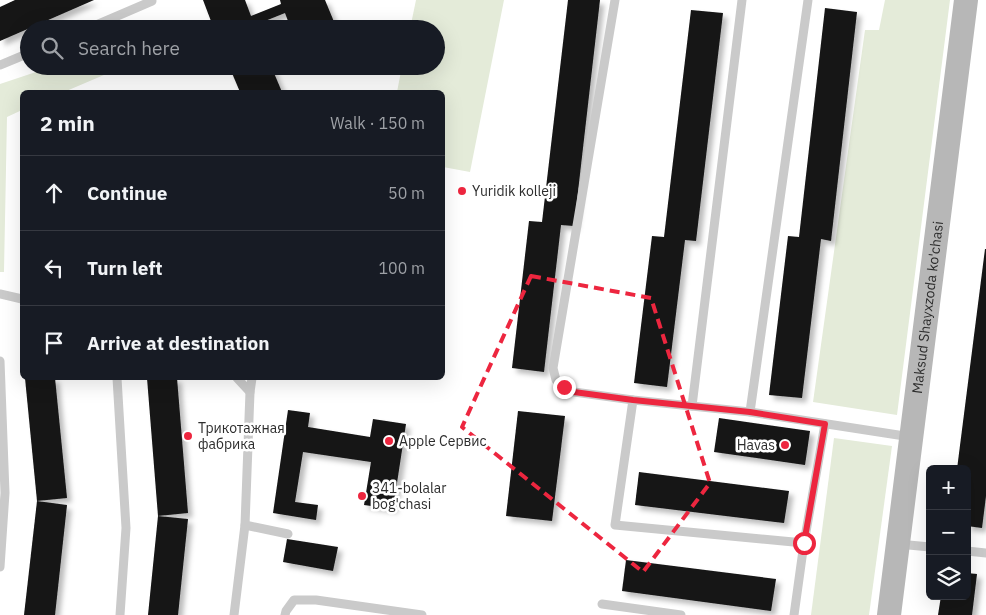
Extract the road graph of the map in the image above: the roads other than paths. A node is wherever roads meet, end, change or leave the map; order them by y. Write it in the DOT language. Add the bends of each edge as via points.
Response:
graph roads {
  1 [pos="615,0"];
  2 [pos="742,0"];
  3 [pos="808,0"];
  4 [pos="966,0"];
  5 [pos="152,1"];
  6 [pos="108,20"];
  7 [pos="20,57"];
  8 [pos="0,65"];
  9 [pos="0,294"];
  10 [pos="20,299"];
  11 [pos="0,361"];
  12 [pos="117,380"];
  13 [pos="239,380"];
  14 [pos="252,380"];
  15 [pos="250,392"];
  16 [pos="633,400"];
  17 [pos="692,406"];
  18 [pos="750,412"];
  19 [pos="825,424"];
  20 [pos="911,437"];
  21 [pos="245,525"];
  22 [pos="288,534"];
  23 [pos="804,543"];
  24 [pos="898,544"];
  25 [pos="926,547"];
  26 [pos="971,551"];
  27 [pos="986,553"];
  28 [pos="0,567"];
  29 [pos="602,604"];
  30 [pos="120,615"];
  31 [pos="234,615"];
  32 [pos="285,615"];
  33 [pos="422,615"];
  34 [pos="682,615"];
  35 [pos="794,615"];
  36 [pos="889,615"];
  1 -- 16 [label="lane" via="553,368 556,380 574,392"];
  2 -- 17 [label="lane"];
  3 -- 18 [label="lane"];
  4 -- 20 [label="street, Maksud Shayxzoda ko'chasi"];
  5 -- 6 [label="lane"];
  7 -- 8 [label="lane"];
  9 -- 10 [label="lane"];
  11 -- 28 [label="lane" via="5,493"];
  12 -- 30 [label="lane" via="126,528"];
  13 -- 15 [label="lane"];
  14 -- 15 [label="lane"];
  15 -- 21 [label="lane"];
  16 -- 17 [label="lane"];
  16 -- 23 [label="lane" via="616,525"];
  17 -- 18 [label="lane"];
  18 -- 19 [label="lane"];
  19 -- 20 [label="lane"];
  19 -- 23 [label="lane"];
  20 -- 24 [label="street, Maksud Shayxzoda ko'chasi"];
  21 -- 22 [label="lane"];
  21 -- 31 [label="lane"];
  23 -- 35 [label="lane"];
  24 -- 25 [label="lane"];
  24 -- 36 [label="street, Maksud Shayxzoda ko'chasi"];
  26 -- 27 [label="lane"];
  29 -- 34 [label="lane"];
  32 -- 33 [label="lane" via="294,600 316,600"];
}
